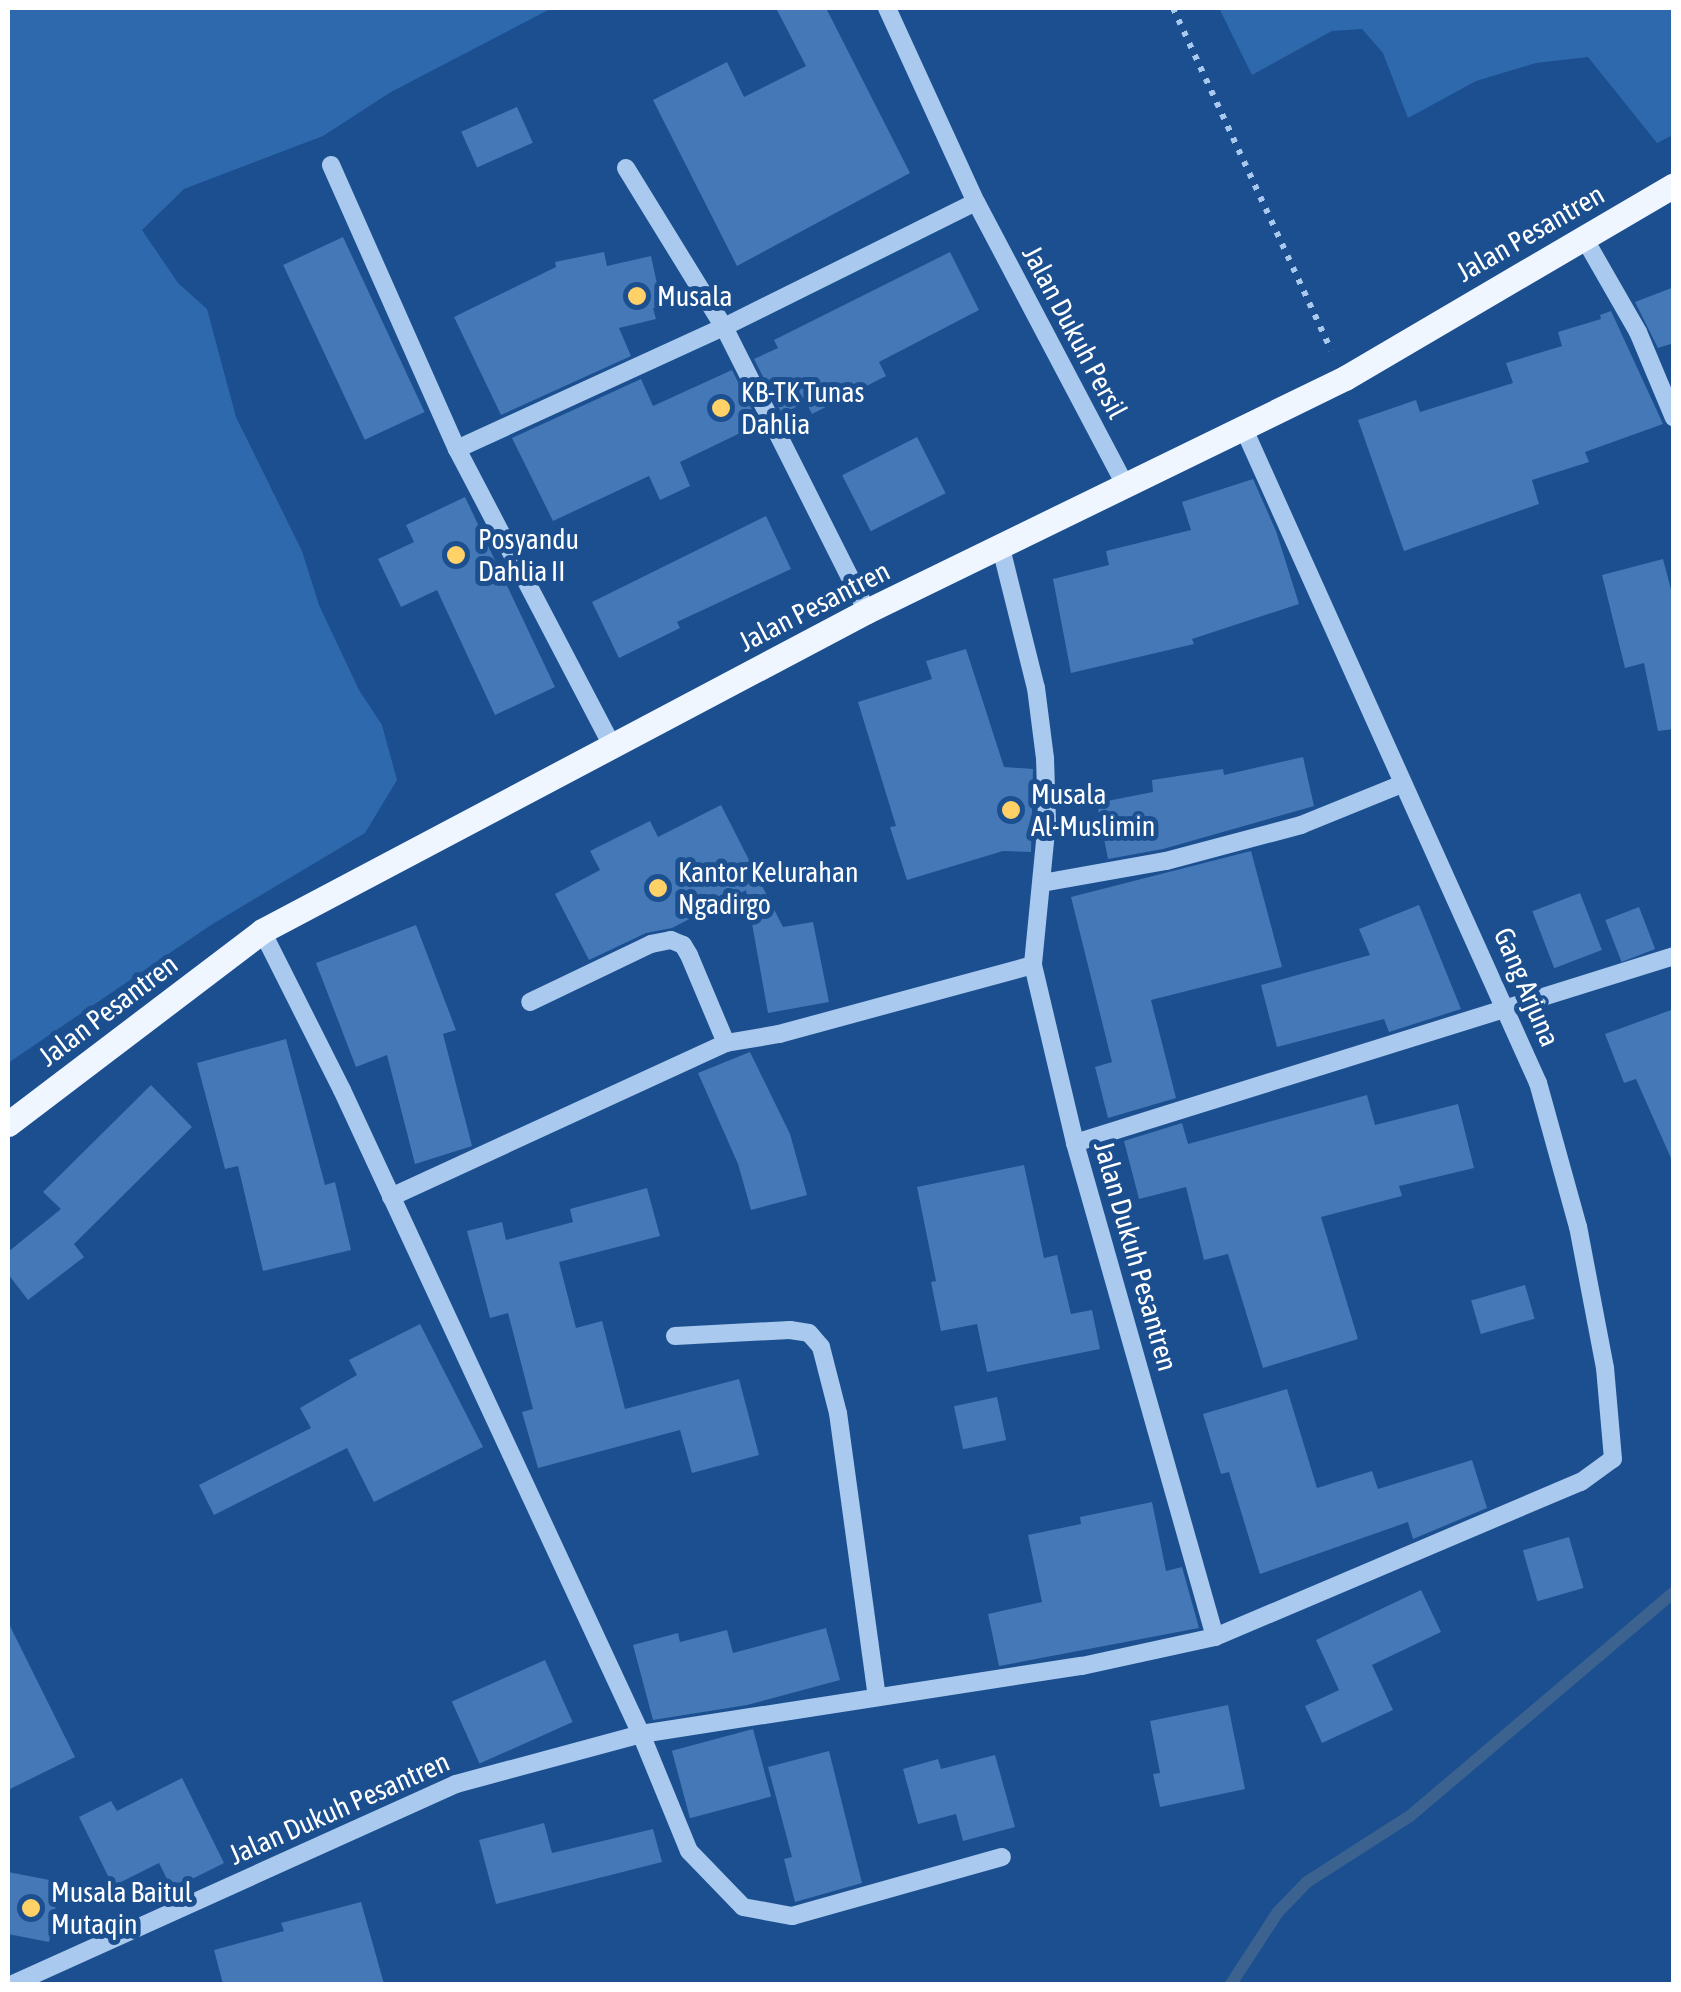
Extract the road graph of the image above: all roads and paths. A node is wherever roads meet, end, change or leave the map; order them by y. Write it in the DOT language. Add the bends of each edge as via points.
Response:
graph roads {
  1 [pos="887,8"];
  2 [pos="1173,8"];
  3 [pos="330,165"];
  4 [pos="626,168"];
  5 [pos="1673,185"];
  6 [pos="976,202"];
  7 [pos="1583,236"];
  8 [pos="724,327"];
  9 [pos="1344,378"];
  10 [pos="1674,418"];
  11 [pos="1243,428"];
  12 [pos="457,450"];
  13 [pos="1126,487"];
  14 [pos="1001,548"];
  15 [pos="867,611"];
  16 [pos="610,743"];
  17 [pos="1402,784"];
  18 [pos="1042,882"];
  19 [pos="262,932"];
  20 [pos="1674,956"];
  21 [pos="1033,966"];
  22 [pos="530,1002"];
  23 [pos="1508,1010"];
  24 [pos="726,1044"];
  25 [pos="8,1124"];
  26 [pos="1075,1143"];
  27 [pos="391,1197"];
  28 [pos="675,1336"];
  29 [pos="1215,1637"];
  30 [pos="878,1696"];
  31 [pos="641,1734"];
  32 [pos="1002,1857"];
  33 [pos="14,1984"];
  1 -- 6 [label="street, Jalan Dukuh Persil"];
  2 -- 9 [label="path"];
  3 -- 12 [label="street"];
  4 -- 8 [label="street"];
  5 -- 7 [label="main road, Jalan Pesantren"];
  6 -- 8 [label="street"];
  6 -- 13 [label="street, Jalan Dukuh Persil"];
  7 -- 9 [label="main road, Jalan Pesantren"];
  7 -- 10 [label="street" via="1638,332"];
  8 -- 12 [label="street"];
  8 -- 15 [label="street"];
  9 -- 11 [label="main road, Jalan Pesantren"];
  11 -- 13 [label="main road, Jalan Pesantren"];
  11 -- 17 [label="street, Gang Arjuna"];
  12 -- 16 [label="street"];
  13 -- 14 [label="main road, Jalan Pesantren"];
  14 -- 15 [label="main road, Jalan Pesantren"];
  14 -- 18 [label="street, Jalan Dukuh Pesantren" via="1043,741"];
  15 -- 16 [label="main road, Jalan Pesantren"];
  16 -- 19 [label="main road, Jalan Pesantren"];
  17 -- 18 [label="street" via="1300,824 1166,861"];
  17 -- 23 [label="street, Gang Arjuna"];
  18 -- 21 [label="street, Jalan Dukuh Pesantren"];
  19 -- 25 [label="main road, Jalan Pesantren"];
  19 -- 27 [label="street"];
  20 -- 23 [label="street"];
  21 -- 24 [label="street"];
  21 -- 26 [label="street, Jalan Dukuh Pesantren"];
  22 -- 24 [label="street" via="671,940 689,955"];
  23 -- 26 [label="street"];
  23 -- 29 [label="street, Gang Arjuna" via="1538,1083 1578,1227 1606,1368 1614,1459 1581,1482"];
  24 -- 27 [label="street"];
  26 -- 29 [label="street, Jalan Dukuh Pesantren"];
  27 -- 31 [label="street"];
  28 -- 30 [label="street" via="790,1330 810,1333 821,1346 838,1413"];
  29 -- 30 [label="street, Jalan Dukuh Pesantren" via="1120,1659"];
  30 -- 31 [label="street, Jalan Dukuh Pesantren"];
  31 -- 32 [label="street" via="690,1851 743,1907 792,1916"];
  31 -- 33 [label="street, Jalan Dukuh Pesantren" via="456,1784"];
}
